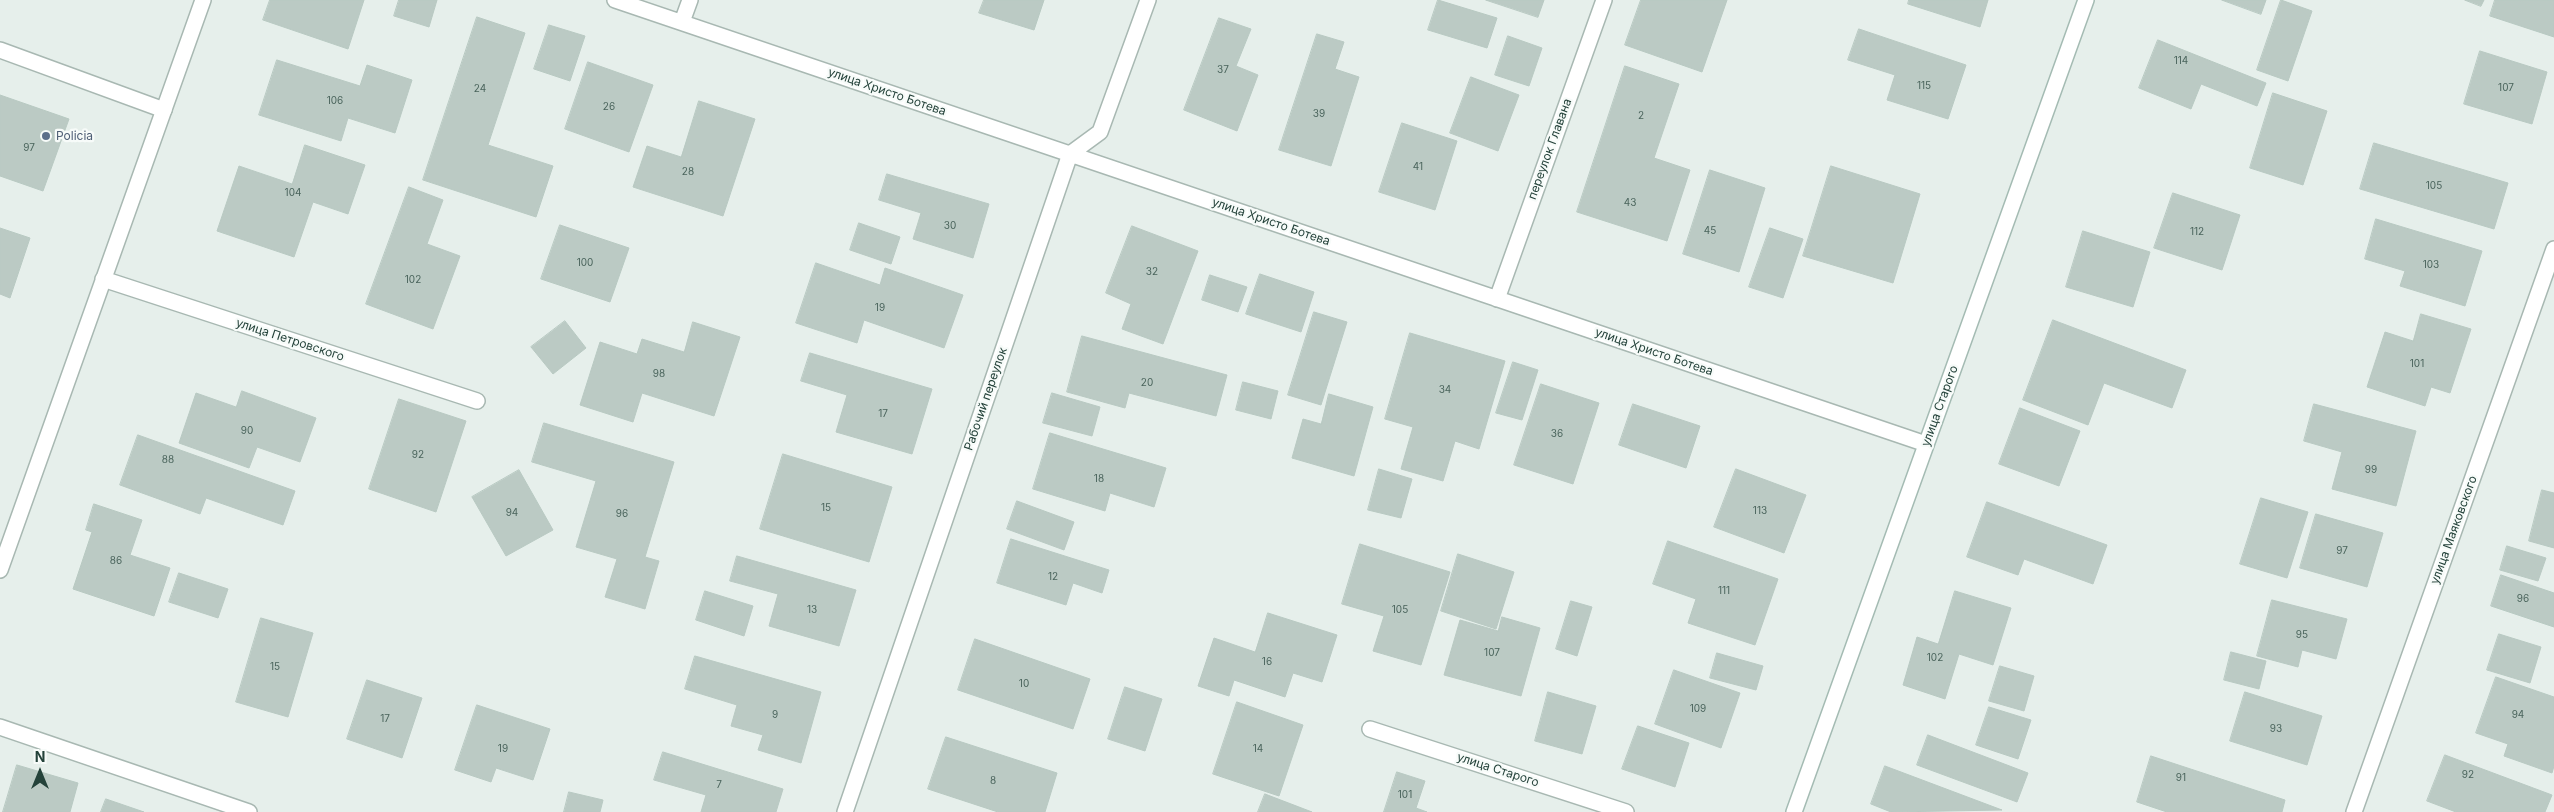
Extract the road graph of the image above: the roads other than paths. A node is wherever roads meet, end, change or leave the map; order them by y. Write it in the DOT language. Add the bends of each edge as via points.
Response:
graph roads {
  1 [pos="203,0"];
  2 [pos="615,0"];
  3 [pos="690,0"];
  4 [pos="1148,0"];
  5 [pos="1604,0"];
  6 [pos="2086,0"];
  7 [pos="682,22"];
  8 [pos="0,50"];
  9 [pos="164,110"];
  10 [pos="1070,154"];
  11 [pos="2554,248"];
  12 [pos="104,279"];
  13 [pos="1497,299"];
  14 [pos="476,401"];
  15 [pos="1926,444"];
  16 [pos="0,570"];
  17 [pos="0,727"];
  18 [pos="1370,729"];
  19 [pos="249,812"];
  20 [pos="845,812"];
  21 [pos="1626,812"];
  22 [pos="1794,812"];
  23 [pos="2354,812"];
  1 -- 9 [label="street"];
  2 -- 7 [label="street, улица Христо Ботева"];
  3 -- 7 [label="street"];
  4 -- 10 [label="street" via="1100,132"];
  5 -- 13 [label="street, переулок Главана"];
  6 -- 15 [label="street, улица Старого"];
  7 -- 10 [label="street, улица Христо Ботева"];
  8 -- 9 [label="street"];
  9 -- 12 [label="street"];
  10 -- 13 [label="street, улица Христо Ботева"];
  10 -- 20 [label="street, Рабочий переулок"];
  11 -- 23 [label="street, улица Маяковского"];
  12 -- 14 [label="street, улица Петровского"];
  12 -- 16 [label="street"];
  13 -- 15 [label="street, улица Христо Ботева"];
  15 -- 22 [label="street, улица Старого"];
  17 -- 19 [label="street"];
  18 -- 21 [label="street, улица Старого"];
}
